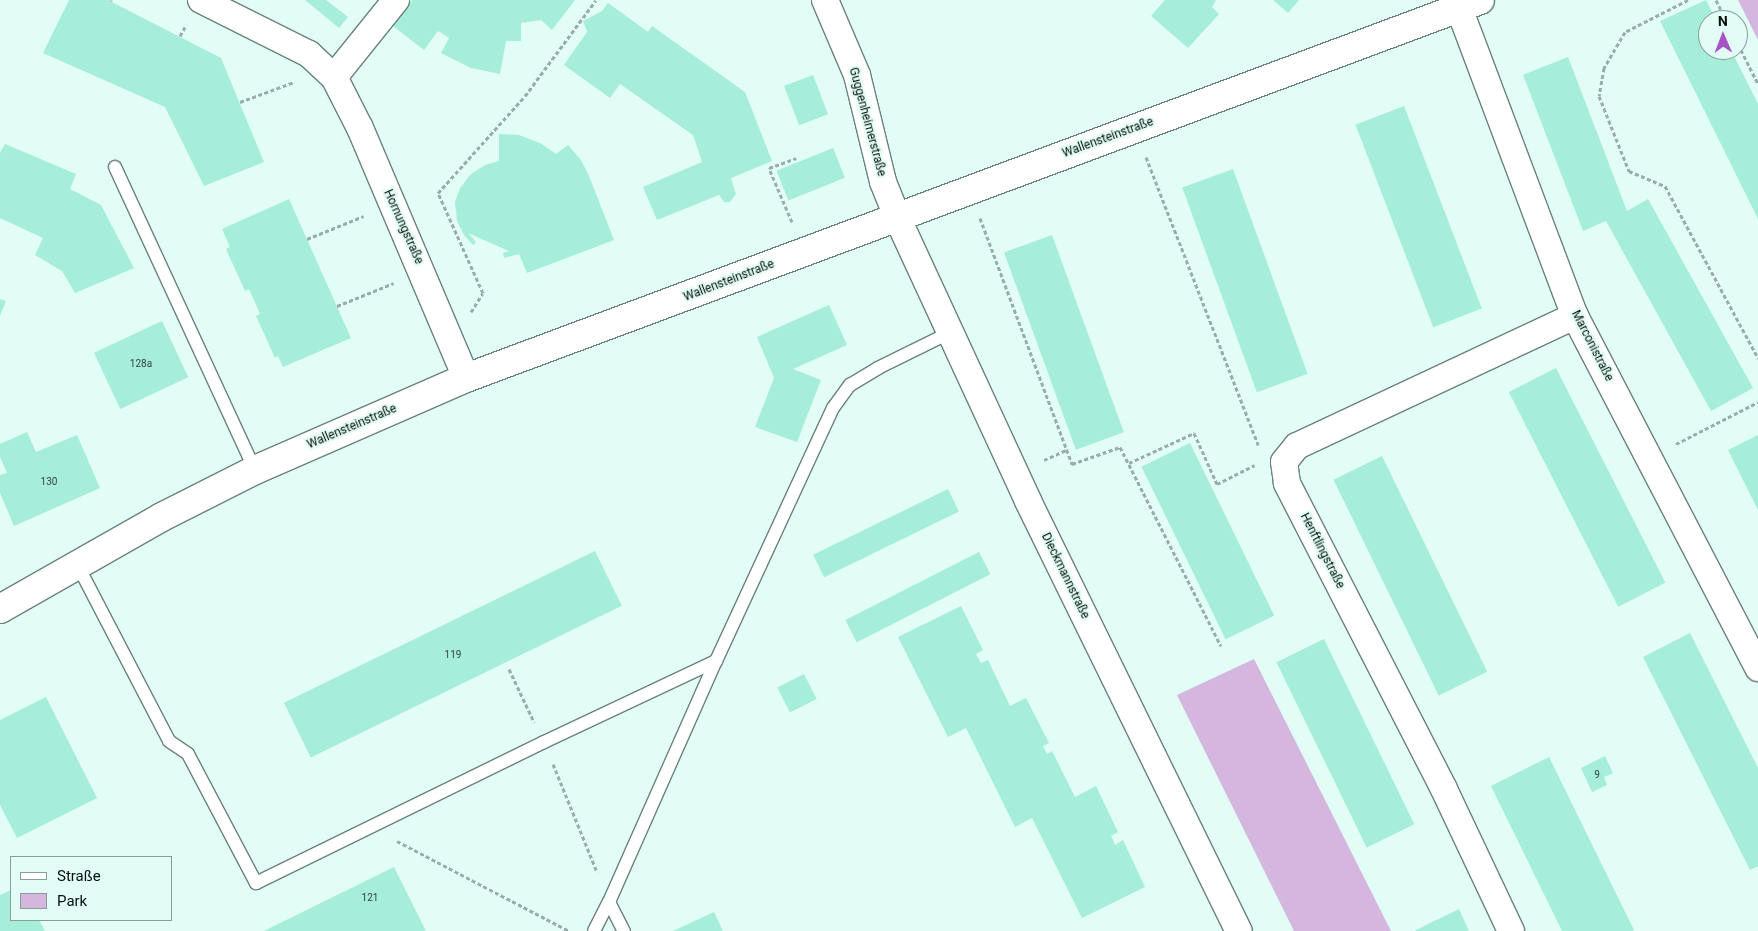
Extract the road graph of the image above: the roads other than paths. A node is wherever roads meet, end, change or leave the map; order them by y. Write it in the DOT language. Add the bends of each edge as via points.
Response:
graph roads {
  1 [pos="202,0"];
  2 [pos="396,0"];
  3 [pos="825,0"];
  4 [pos="1470,4"];
  5 [pos="331,73"];
  6 [pos="115,167"];
  7 [pos="897,217"];
  8 [pos="1575,316"];
  9 [pos="949,333"];
  10 [pos="466,378"];
  11 [pos="255,470"];
  12 [pos="77,564"];
  13 [pos="0,609"];
  14 [pos="716,661"];
  15 [pos="1758,668"];
  16 [pos="609,902"];
  17 [pos="594,931"];
  18 [pos="624,931"];
  19 [pos="1239,931"];
  20 [pos="1511,931"];
  1 -- 5 [label="street, Hornungstraße" via="309,54"];
  2 -- 5 [label="street"];
  3 -- 7 [label="street, Guggenheimerstraße" via="857,76 883,182"];
  4 -- 7 [label="street, Wallensteinstraße"];
  4 -- 8 [label="street, Marconistraße"];
  5 -- 10 [label="street, Hornungstraße" via="360,128"];
  6 -- 11 [label="lane"];
  7 -- 9 [label="street, Dieckmannstraße"];
  7 -- 10 [label="street, Wallensteinstraße"];
  8 -- 15 [label="street, Marconistraße"];
  8 -- 20 [label="street, Henftlingstraße" via="1297,446 1274,461 1444,789"];
  9 -- 14 [label="lane" via="850,385 836,404"];
  9 -- 19 [label="street, Dieckmannstraße" via="1028,502"];
  10 -- 11 [label="street, Wallensteinstraße"];
  11 -- 12 [label="street, Wallensteinstraße"];
  12 -- 13 [label="street, Wallensteinstraße"];
  12 -- 14 [label="lane" via="169,740 188,754 256,883"];
  14 -- 16 [label="lane"];
  16 -- 17 [label="lane"];
  16 -- 18 [label="lane"];
}
